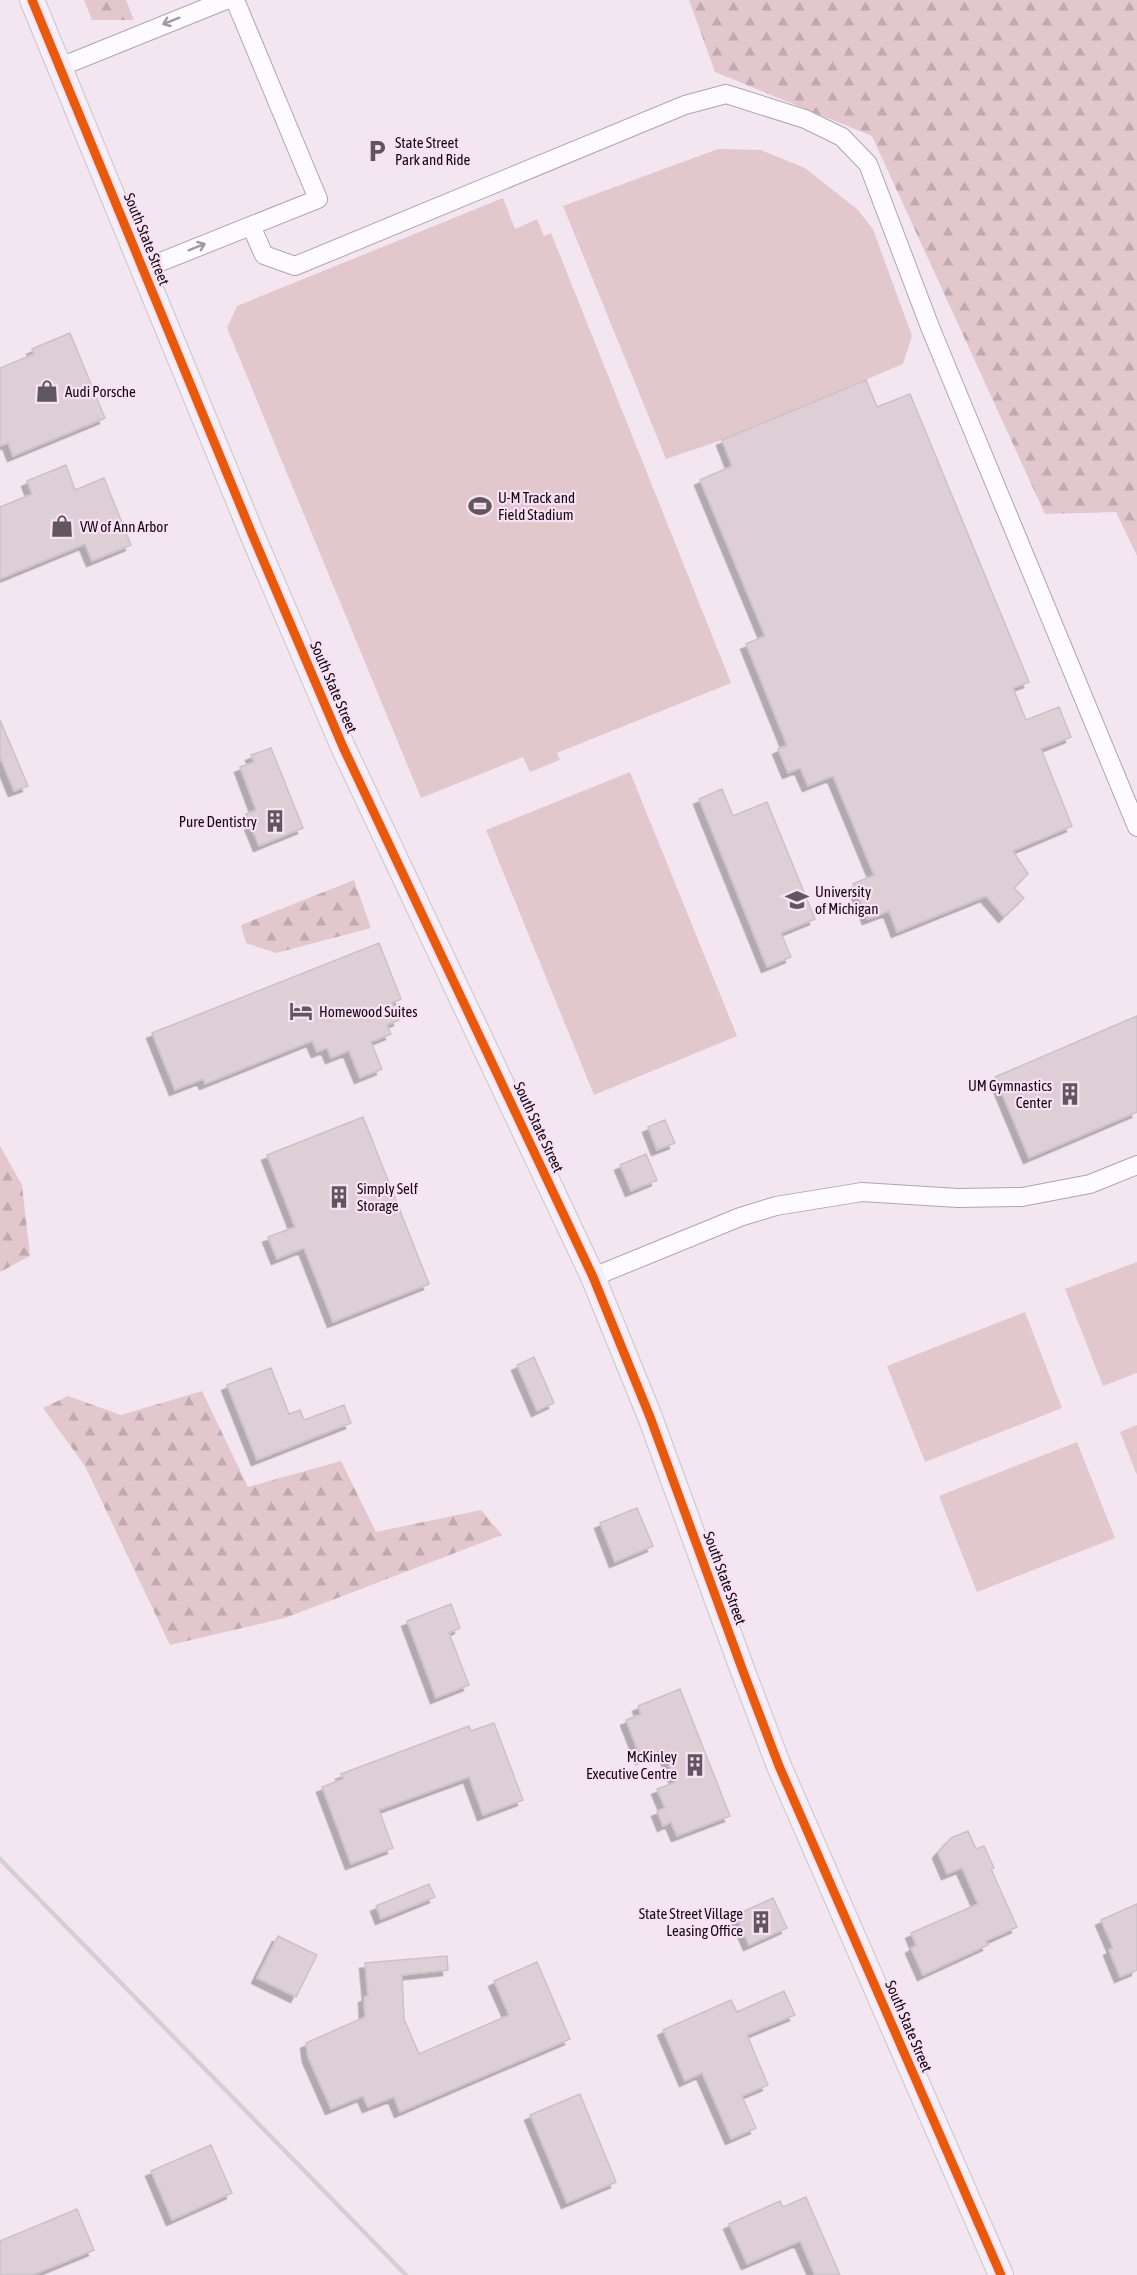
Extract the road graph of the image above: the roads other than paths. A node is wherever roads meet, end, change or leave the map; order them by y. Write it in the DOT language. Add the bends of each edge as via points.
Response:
graph roads {
  1 [pos="32,0"];
  2 [pos="226,0"];
  3 [pos="235,0"];
  4 [pos="60,67"];
  5 [pos="251,226"];
  6 [pos="143,269"];
  7 [pos="1137,827"];
  8 [pos="1137,1165"];
  9 [pos="593,1277"];
  10 [pos="1001,2275"];
  1 -- 4 [label="main road, South State Street"];
  2 -- 4 [label="lane, one-way"];
  3 -- 5 [label="lane" via="318,199"];
  4 -- 6 [label="main road, South State Street"];
  6 -- 5 [label="lane, one-way"];
  5 -- 7 [label="lane" via="264,255 295,266 685,105 726,94 805,119 842,137 868,164 939,348"];
  6 -- 9 [label="main road, South State Street" via="343,747"];
  8 -- 9 [label="lane" via="1090,1184 1022,1197 862,1192 776,1206 740,1216"];
  9 -- 10 [label="main road, South State Street" via="650,1417 779,1766"];
}
